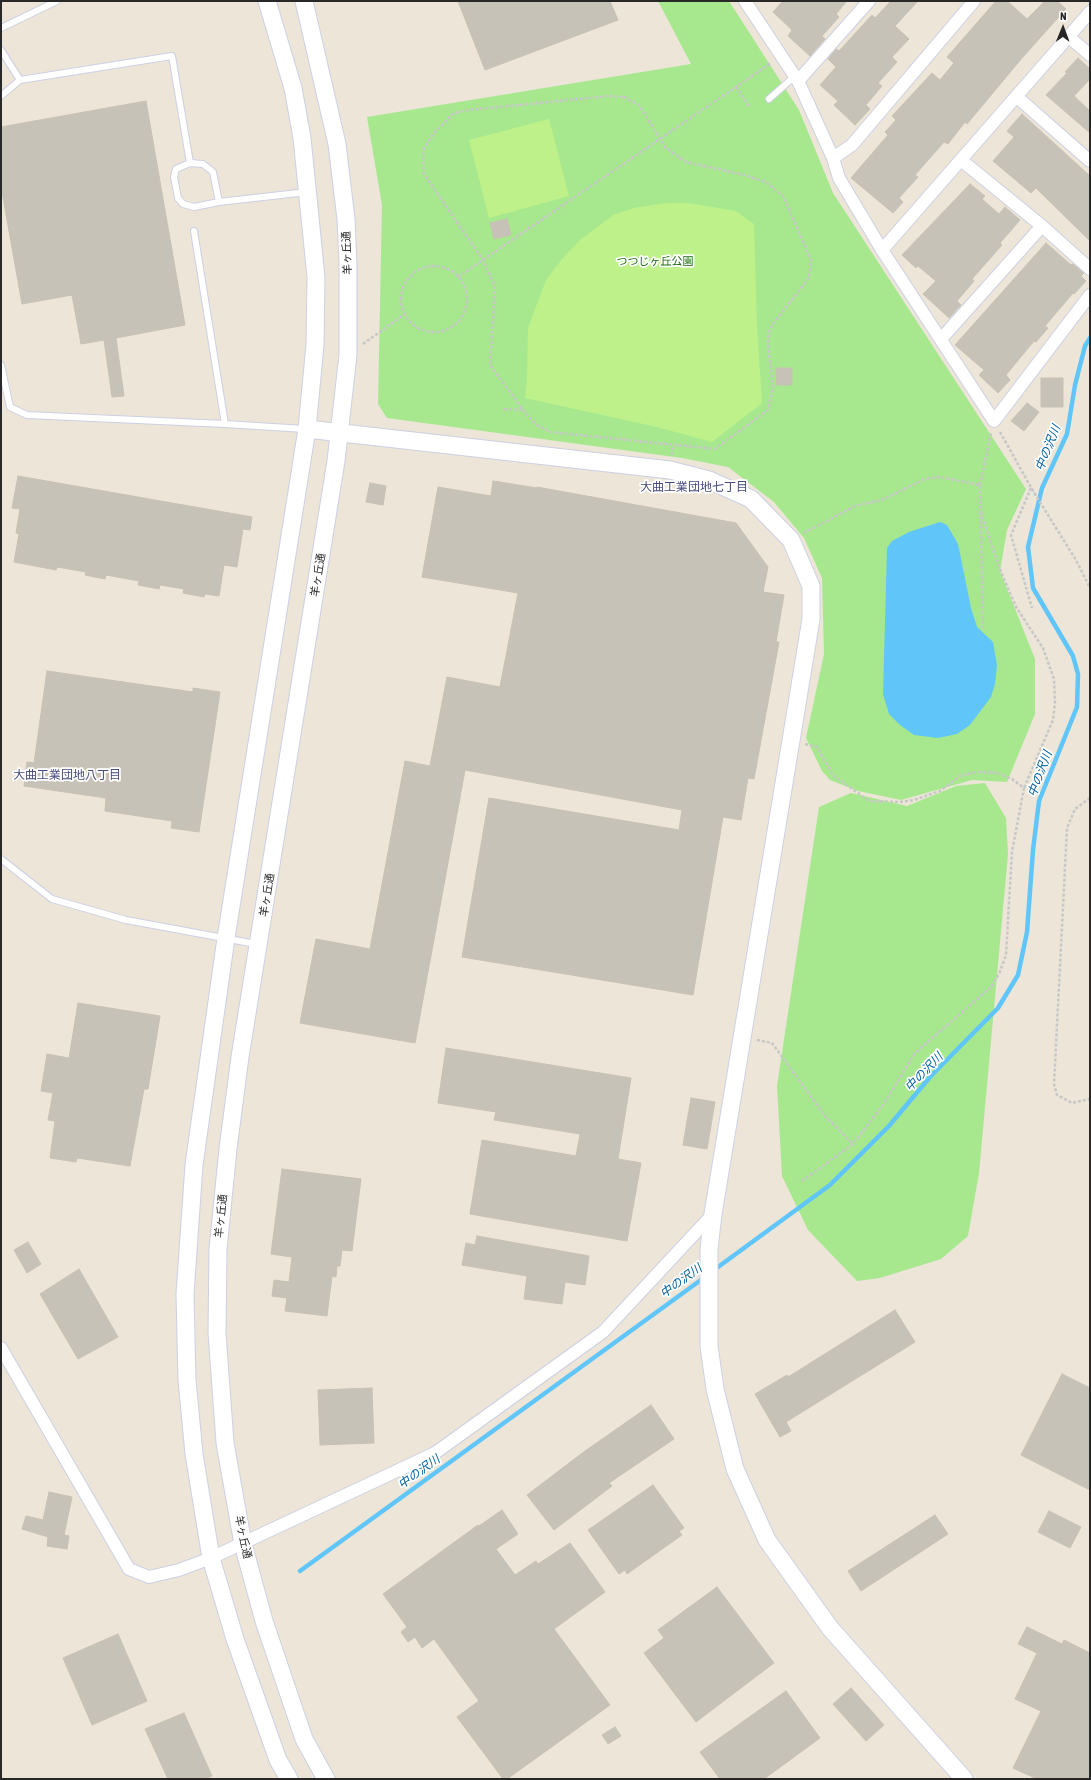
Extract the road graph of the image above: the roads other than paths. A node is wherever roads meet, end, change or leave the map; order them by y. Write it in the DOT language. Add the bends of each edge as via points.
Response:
graph roads {
  1 [pos="57,1"];
  2 [pos="267,1"];
  3 [pos="304,1"];
  4 [pos="869,1"];
  5 [pos="973,1"];
  6 [pos="751,4"];
  7 [pos="1090,12"];
  8 [pos="1,28"];
  9 [pos="1069,37"];
  10 [pos="1,50"];
  11 [pos="1090,55"];
  12 [pos="796,78"];
  13 [pos="20,80"];
  14 [pos="1,96"];
  15 [pos="1018,96"];
  16 [pos="769,99"];
  17 [pos="833,158"];
  18 [pos="961,160"];
  19 [pos="1090,161"];
  20 [pos="190,162"];
  21 [pos="309,192"];
  22 [pos="219,202"];
  23 [pos="1042,226"];
  24 [pos="194,230"];
  25 [pos="882,250"];
  26 [pos="1090,269"];
  27 [pos="1090,295"];
  28 [pos="941,339"];
  29 [pos="1,365"];
  30 [pos="225,424"];
  31 [pos="307,430"];
  32 [pos="340,432"];
  33 [pos="1,859"];
  34 [pos="226,938"];
  35 [pos="258,945"];
  36 [pos="713,1214"];
  37 [pos="1,1348"];
  38 [pos="243,1544"];
  39 [pos="211,1558"];
  40 [pos="289,1779"];
  41 [pos="326,1779"];
  42 [pos="964,1779"];
  1 -- 8 [label="lane"];
  2 -- 21 [label="main road" via="293,88"];
  3 -- 32 [label="main road, 羊ヶ丘通" via="337,144 346,220 348,355"];
  4 -- 12 [label="street"];
  5 -- 17 [label="street" via="852,144"];
  6 -- 12 [label="street"];
  7 -- 9 [label="street"];
  9 -- 11 [label="street"];
  9 -- 15 [label="street"];
  10 -- 13 [label="lane"];
  12 -- 16 [label="lane"];
  12 -- 17 [label="street"];
  13 -- 14 [label="lane"];
  13 -- 20 [label="lane" via="172,56"];
  15 -- 18 [label="street"];
  15 -- 19 [label="street"];
  17 -- 25 [label="street" via="839,178"];
  18 -- 23 [label="street"];
  18 -- 25 [label="street"];
  20 -- 22 [label="lane" via="203,164 213,172"];
  20 -- 22 [label="lane" via="176,169 174,177 178,198 183,204 194,207"];
  21 -- 22 [label="lane"];
  21 -- 31 [label="main road" via="316,277 315,345"];
  23 -- 26 [label="street"];
  23 -- 28 [label="street"];
  24 -- 30 [label="lane"];
  25 -- 28 [label="street"];
  27 -- 28 [label="street" via="994,421"];
  29 -- 30 [label="lane" via="10,407 27,415"];
  30 -- 31 [label="lane"];
  31 -- 32 [label="main road"];
  31 -- 34 [label="main road"];
  32 -- 35 [label="main road, 羊ヶ丘通"];
  32 -- 36 [label="main road" via="670,470 709,480 751,498 791,540 812,586 811,619"];
  33 -- 34 [label="lane" via="52,899 126,920"];
  34 -- 35 [label="lane"];
  34 -- 39 [label="main road" via="194,1165 185,1294 186,1380 194,1454"];
  35 -- 38 [label="main road, 羊ヶ丘通" via="238,1072 218,1249 217,1333 225,1443"];
  36 -- 38 [label="street" via="603,1332 435,1453"];
  36 -- 42 [label="main road" via="707,1309 709,1346 715,1389 735,1469 767,1540 830,1628"];
  37 -- 39 [label="street" via="129,1569 149,1577 179,1570"];
  38 -- 39 [label="street"];
  38 -- 41 [label="main road, 羊ヶ丘通" via="264,1620 304,1739"];
  39 -- 40 [label="main road" via="235,1639 278,1760"];
}
